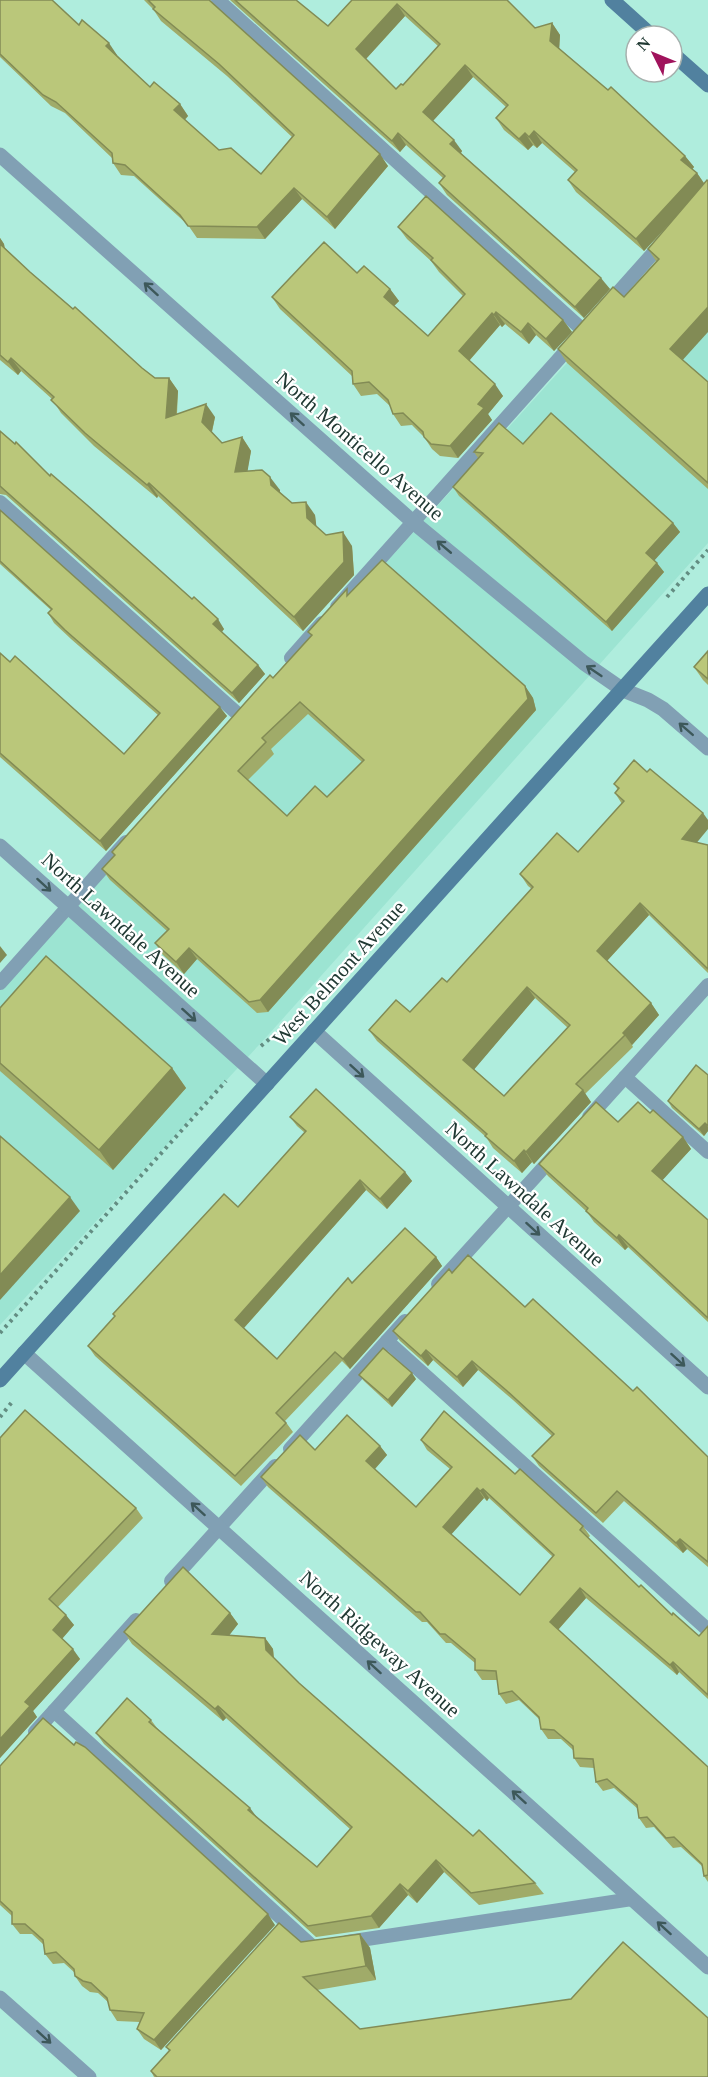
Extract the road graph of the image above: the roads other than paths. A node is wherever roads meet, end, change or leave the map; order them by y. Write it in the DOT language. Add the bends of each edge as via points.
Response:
graph roads {
  1 [pos="218,0"];
  2 [pos="612,0"];
  3 [pos="639,24"];
  4 [pos="684,64"];
  5 [pos="708,85"];
  6 [pos="0,155"];
  7 [pos="677,227"];
  8 [pos="592,322"];
  9 [pos="0,502"];
  10 [pos="413,522"];
  11 [pos="708,594"];
  12 [pos="279,672"];
  13 [pos="623,690"];
  14 [pos="239,715"];
  15 [pos="708,748"];
  16 [pos="135,831"];
  17 [pos="0,846"];
  18 [pos="68,906"];
  19 [pos="0,982"];
  20 [pos="708,985"];
  21 [pos="314,1032"];
  22 [pos="626,1077"];
  23 [pos="267,1084"];
  24 [pos="578,1130"];
  25 [pos="562,1147"];
  26 [pos="708,1152"];
  27 [pos="508,1207"];
  28 [pos="387,1341"];
  29 [pos="24,1353"];
  30 [pos="0,1380"];
  31 [pos="708,1387"];
  32 [pos="219,1528"];
  33 [pos="164,1589"];
  34 [pos="148,1606"];
  35 [pos="708,1630"];
  36 [pos="54,1711"];
  37 [pos="23,1745"];
  38 [pos="632,1899"];
  39 [pos="708,1967"];
  40 [pos="0,1998"];
  41 [pos="89,2077"];
  1 -- 8 [label="lane"];
  2 -- 3 [label="main road"];
  4 -- 5 [label="main road"];
  10 -- 6 [label="street, North Monticello Avenue, one-way"];
  7 -- 8 [label="lane"];
  8 -- 10 [label="lane"];
  9 -- 14 [label="lane"];
  10 -- 12 [label="lane"];
  13 -- 10 [label="street, North Monticello Avenue, one-way" via="584,663"];
  11 -- 13 [label="main road, West Belmont Avenue"];
  15 -- 13 [label="street, North Monticello Avenue, one-way" via="663,710"];
  13 -- 21 [label="main road, West Belmont Avenue"];
  16 -- 18 [label="lane"];
  17 -- 18 [label="street, North Lawndale Avenue, one-way"];
  18 -- 19 [label="lane"];
  18 -- 23 [label="street, North Lawndale Avenue, one-way"];
  20 -- 22 [label="lane"];
  21 -- 23 [label="main road, West Belmont Avenue"];
  21 -- 27 [label="street, North Lawndale Avenue, one-way"];
  22 -- 24 [label="lane"];
  22 -- 26 [label="lane"];
  23 -- 29 [label="main road, West Belmont Avenue"];
  25 -- 27 [label="lane"];
  27 -- 28 [label="lane"];
  27 -- 31 [label="street, North Lawndale Avenue, one-way"];
  28 -- 32 [label="lane"];
  28 -- 35 [label="lane"];
  29 -- 30 [label="main road, West Belmont Avenue"];
  32 -- 29 [label="street, North Ridgeway Avenue, one-way"];
  32 -- 33 [label="lane"];
  38 -- 32 [label="street, North Ridgeway Avenue, one-way"];
  34 -- 36 [label="lane"];
  36 -- 37 [label="lane"];
  36 -- 38 [label="lane" via="284,1929 313,1947"];
  39 -- 38 [label="street, North Ridgeway Avenue, one-way"];
  40 -- 41 [label="street, one-way"];
}
